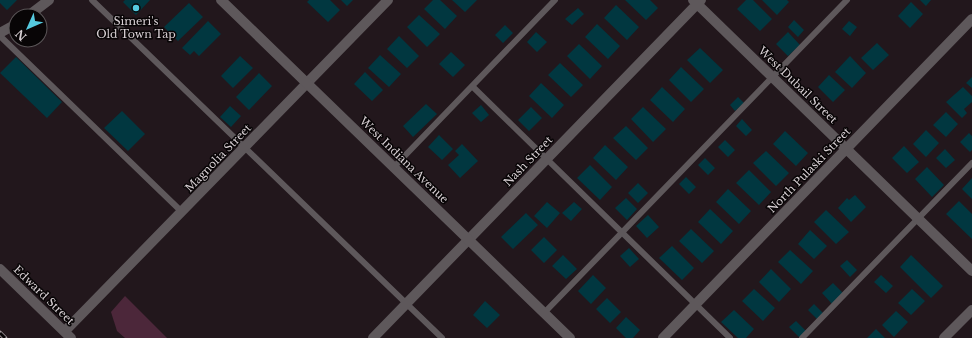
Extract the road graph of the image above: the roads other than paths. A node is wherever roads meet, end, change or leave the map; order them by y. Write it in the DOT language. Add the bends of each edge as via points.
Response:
graph roads {
  1 [pos="49,0"];
  2 [pos="92,0"];
  3 [pos="221,0"];
  4 [pos="388,0"];
  5 [pos="555,0"];
  6 [pos="847,0"];
  7 [pos="697,1"];
  8 [pos="38,8"];
  9 [pos="972,19"];
  10 [pos="0,36"];
  11 [pos="772,77"];
  12 [pos="307,83"];
  13 [pos="472,86"];
  14 [pos="244,149"];
  15 [pos="846,149"];
  16 [pos="547,159"];
  17 [pos="972,163"];
  18 [pos="394,167"];
  19 [pos="182,212"];
  20 [pos="918,218"];
  21 [pos="622,232"];
  22 [pos="468,240"];
  23 [pos="0,269"];
  24 [pos="972,271"];
  25 [pos="407,304"];
  26 [pos="696,304"];
  27 [pos="972,310"];
  28 [pos="544,313"];
  29 [pos="68,335"];
  30 [pos="373,338"];
  31 [pos="442,338"];
  32 [pos="570,338"];
  33 [pos="663,338"];
  34 [pos="730,338"];
  35 [pos="802,338"];
  36 [pos="944,338"];
  1 -- 8 [label="street"];
  2 -- 14 [label="lane"];
  3 -- 12 [label="street, West Indiana Avenue"];
  4 -- 12 [label="street, Magnolia Street"];
  5 -- 13 [label="lane"];
  6 -- 11 [label="lane"];
  7 -- 11 [label="street, West Dubail Street"];
  7 -- 16 [label="street, Nash Street"];
  9 -- 15 [label="street, North Pulaski Street"];
  10 -- 19 [label="lane"];
  11 -- 15 [label="street, West Dubail Street"];
  11 -- 21 [label="lane"];
  12 -- 14 [label="street, Magnolia Street"];
  12 -- 18 [label="street, West Indiana Avenue"];
  13 -- 16 [label="lane"];
  13 -- 18 [label="lane"];
  14 -- 19 [label="street, Magnolia Street"];
  14 -- 25 [label="lane"];
  15 -- 20 [label="street, West Dubail Street"];
  15 -- 26 [label="street, North Pulaski Street"];
  16 -- 21 [label="lane"];
  16 -- 22 [label="street, Nash Street"];
  17 -- 20 [label="lane"];
  18 -- 22 [label="street, West Indiana Avenue"];
  19 -- 29 [label="street, Magnolia Street"];
  20 -- 24 [label="street, West Dubail Street"];
  20 -- 35 [label="lane"];
  21 -- 26 [label="lane"];
  21 -- 28 [label="lane"];
  22 -- 25 [label="street, Nash Street"];
  22 -- 28 [label="street, West Indiana Avenue"];
  23 -- 29 [label="street, Edward Street"];
  25 -- 30 [label="street, Nash Street"];
  25 -- 31 [label="lane"];
  26 -- 33 [label="street, North Pulaski Street"];
  26 -- 34 [label="lane"];
  27 -- 36 [label="street"];
  28 -- 32 [label="street, West Indiana Avenue"];
}
